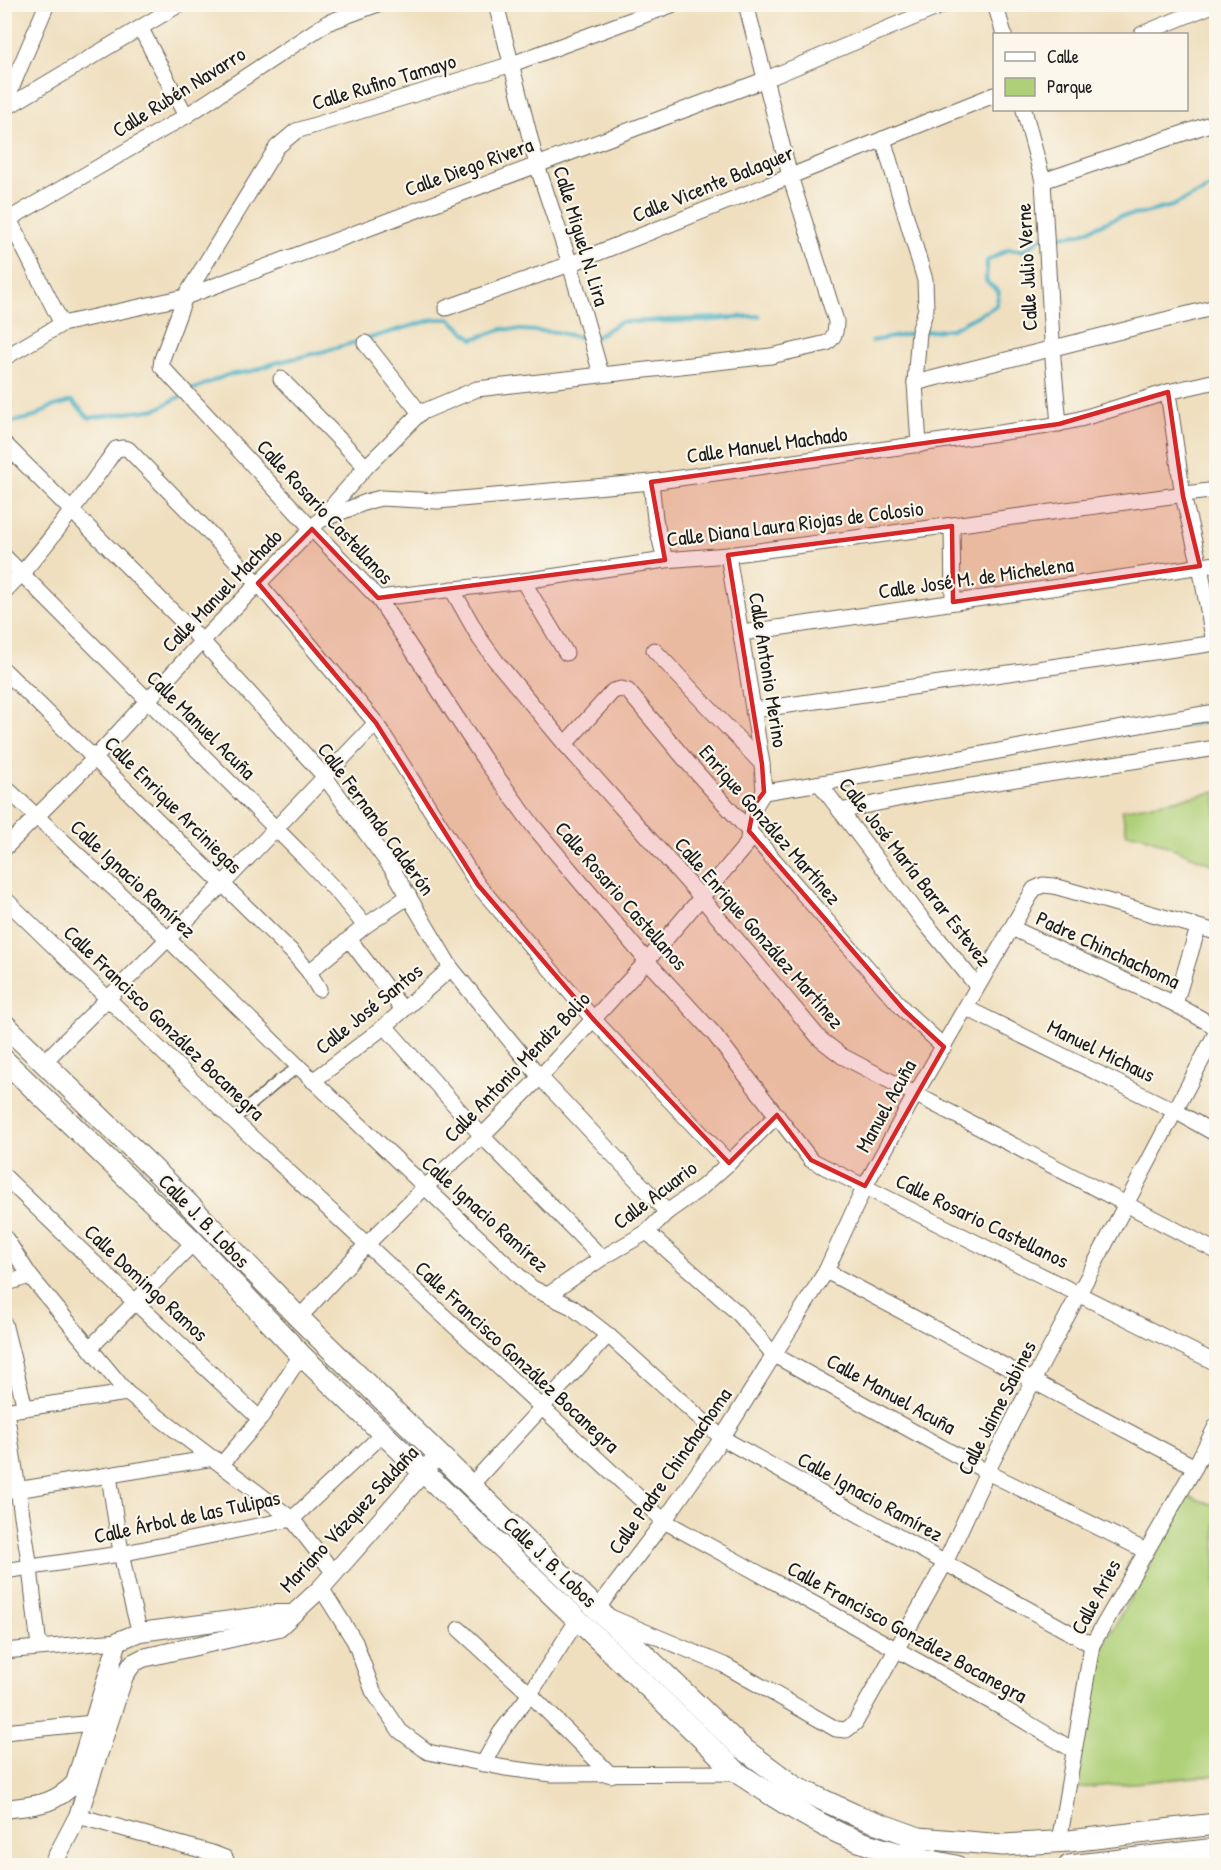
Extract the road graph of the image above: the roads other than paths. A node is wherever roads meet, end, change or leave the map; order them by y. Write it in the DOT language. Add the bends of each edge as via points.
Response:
graph roads {
  1 [pos="46,4"];
  2 [pos="180,4"];
  3 [pos="378,4"];
  4 [pos="496,4"];
  5 [pos="674,4"];
  6 [pos="746,4"];
  7 [pos="946,4"];
  8 [pos="995,4"];
  9 [pos="1215,4"];
  10 [pos="141,29"];
  11 [pos="1004,33"];
  12 [pos="1145,33"];
  13 [pos="512,64"];
  14 [pos="764,80"];
  15 [pos="993,95"];
  16 [pos="4,107"];
  17 [pos="1024,111"];
  18 [pos="186,116"];
  19 [pos="1216,122"];
  20 [pos="883,139"];
  21 [pos="537,165"];
  22 [pos="790,176"];
  23 [pos="1043,181"];
  24 [pos="7,220"];
  25 [pos="570,264"];
  26 [pos="185,297"];
  27 [pos="1216,307"];
  28 [pos="446,308"];
  29 [pos="62,324"];
  30 [pos="365,343"];
  31 [pos="1052,348"];
  32 [pos="4,358"];
  33 [pos="601,374"];
  34 [pos="281,380"];
  35 [pos="1216,381"];
  36 [pos="915,383"];
  37 [pos="1168,392"];
  38 [pos="420,413"];
  39 [pos="1059,424"];
  40 [pos="4,443"];
  41 [pos="919,445"];
  42 [pos="366,467"];
  43 [pos="651,482"];
  44 [pos="1216,490"];
  45 [pos="1183,496"];
  46 [pos="71,511"];
  47 [pos="316,524"];
  48 [pos="952,526"];
  49 [pos="728,555"];
  50 [pos="4,556"];
  51 [pos="665,560"];
  52 [pos="1216,564"];
  53 [pos="1200,567"];
  54 [pos="22,574"];
  55 [pos="523,581"];
  56 [pos="258,583"];
  57 [pos="452,589"];
  58 [pos="4,592"];
  59 [pos="378,598"];
  60 [pos="953,603"];
  61 [pos="742,633"];
  62 [pos="202,641"];
  63 [pos="1215,643"];
  64 [pos="654,650"];
  65 [pos="566,653"];
  66 [pos="4,670"];
  67 [pos="147,700"];
  68 [pos="754,710"];
  69 [pos="1216,712"];
  70 [pos="376,723"];
  71 [pos="565,744"];
  72 [pos="1216,748"];
  73 [pos="95,758"];
  74 [pos="762,764"];
  75 [pos="325,777"];
  76 [pos="820,784"];
  77 [pos="4,786"];
  78 [pos="764,792"];
  79 [pos="840,812"];
  80 [pos="35,816"];
  81 [pos="276,829"];
  82 [pos="750,831"];
  83 [pos="4,849"];
  84 [pos="223,884"];
  85 [pos="1042,885"];
  86 [pos="409,896"];
  87 [pos="701,897"];
  88 [pos="4,898"];
  89 [pos="365,926"];
  90 [pos="1012,928"];
  91 [pos="1198,928"];
  92 [pos="1216,932"];
  93 [pos="168,939"];
  94 [pos="350,939"];
  95 [pos="647,961"];
  96 [pos="451,968"];
  97 [pos="309,972"];
  98 [pos="977,986"];
  99 [pos="319,989"];
  100 [pos="109,999"];
  101 [pos="1175,1004"];
  102 [pos="966,1008"];
  103 [pos="403,1010"];
  104 [pos="594,1020"];
  105 [pos="4,1024"];
  106 [pos="385,1026"];
  107 [pos="1216,1027"];
  108 [pos="1216,1033"];
  109 [pos="944,1047"];
  110 [pos="44,1062"];
  111 [pos="6,1064"];
  112 [pos="299,1067"];
  113 [pos="540,1077"];
  114 [pos="313,1081"];
  115 [pos="915,1095"];
  116 [pos="1176,1112"];
  117 [pos="777,1115"];
  118 [pos="233,1120"];
  119 [pos="1216,1134"];
  120 [pos="482,1137"];
  121 [pos="729,1163"];
  122 [pos="4,1176"];
  123 [pos="865,1186"];
  124 [pos="424,1188"];
  125 [pos="1126,1203"];
  126 [pos="667,1212"];
  127 [pos="647,1232"];
  128 [pos="4,1236"];
  129 [pos="194,1242"];
  130 [pos="366,1245"];
  131 [pos="1216,1251"];
  132 [pos="602,1258"];
  133 [pos="826,1271"];
  134 [pos="30,1276"];
  135 [pos="4,1284"];
  136 [pos="1080,1293"];
  137 [pos="548,1295"];
  138 [pos="135,1302"];
  139 [pos="299,1318"];
  140 [pos="4,1323"];
  141 [pos="608,1335"];
  142 [pos="90,1348"];
  143 [pos="774,1354"];
  144 [pos="301,1355"];
  145 [pos="1216,1363"];
  146 [pos="1033,1381"];
  147 [pos="127,1393"];
  148 [pos="25,1408"];
  149 [pos="541,1408"];
  150 [pos="5,1411"];
  151 [pos="260,1419"];
  152 [pos="1216,1426"];
  153 [pos="383,1434"];
  154 [pos="722,1438"];
  155 [pos="439,1454"];
  156 [pos="218,1461"];
  157 [pos="1195,1467"];
  158 [pos="423,1472"];
  159 [pos="987,1472"];
  160 [pos="109,1475"];
  161 [pos="471,1485"];
  162 [pos="11,1491"];
  163 [pos="292,1519"];
  164 [pos="664,1521"];
  165 [pos="1146,1551"];
  166 [pos="120,1554"];
  167 [pos="945,1563"];
  168 [pos="30,1568"];
  169 [pos="4,1571"];
  170 [pos="334,1574"];
  171 [pos="321,1588"];
  172 [pos="291,1614"];
  173 [pos="593,1614"];
  174 [pos="459,1629"];
  175 [pos="140,1632"];
  176 [pos="118,1641"];
  177 [pos="1092,1645"];
  178 [pos="39,1647"];
  179 [pos="4,1651"];
  180 [pos="896,1651"];
  181 [pos="530,1694"];
  182 [pos="93,1723"];
  183 [pos="4,1732"];
  184 [pos="1073,1750"];
  185 [pos="483,1764"];
  186 [pos="738,1773"];
  187 [pos="611,1775"];
  188 [pos="4,1809"];
  189 [pos="78,1816"];
  190 [pos="1216,1824"];
  191 [pos="1059,1842"];
  192 [pos="1216,1849"];
  193 [pos="52,1866"];
  194 [pos="229,1866"];
  195 [pos="956,1866"];
  196 [pos="1069,1866"];
  1 -- 16 [label="street"];
  2 -- 10 [label="street"];
  3 -- 18 [label="street, Calle Rubén Navarro" via="327,23"];
  4 -- 13 [label="street, Calle Miguel N. Lira"];
  5 -- 13 [label="street, Calle Rufino Tamayo"];
  6 -- 14 [label="street"];
  7 -- 14 [label="street, Calle Diego Rivera"];
  8 -- 11 [label="street"];
  9 -- 12 [label="street"];
  10 -- 16 [label="street"];
  10 -- 18 [label="street"];
  13 -- 21 [label="street, Calle Miguel N. Lira"];
  13 -- 26 [label="street, Calle Rufino Tamayo" via="296,131 277,147"];
  14 -- 21 [label="street, Calle Diego Rivera"];
  14 -- 22 [label="street"];
  15 -- 20 [label="street, Calle Vicente Balaguer"];
  17 -- 23 [label="street, Calle Julio Verne"];
  18 -- 24 [label="street, Calle Rubén Navarro"];
  19 -- 23 [label="street"];
  20 -- 22 [label="street, Calle Vicente Balaguer"];
  20 -- 36 [label="street" via="925,280 926,309 919,332"];
  21 -- 25 [label="street, Calle Miguel N. Lira"];
  21 -- 26 [label="street, Calle Diego Rivera"];
  22 -- 25 [label="street, Calle Vicente Balaguer"];
  22 -- 33 [label="street, Calle Manuel Machado" via="836,321 833,338 827,343 771,356"];
  23 -- 31 [label="street, Calle Julio Verne"];
  24 -- 29 [label="street"];
  25 -- 28 [label="street, Calle Vicente Balaguer"];
  25 -- 33 [label="street, Calle Miguel N. Lira"];
  26 -- 29 [label="street, Calle Diego Rivera"];
  26 -- 47 [label="street, Calle Rosario Castellanos" via="161,366"];
  27 -- 31 [label="street"];
  29 -- 32 [label="street, Calle Diego Rivera"];
  30 -- 38 [label="street"];
  31 -- 36 [label="street"];
  31 -- 39 [label="street, Calle Julio Verne"];
  33 -- 38 [label="street, Calle Manuel Machado" via="477,389"];
  34 -- 42 [label="street"];
  35 -- 37 [label="street, Calle Manuel Machado"];
  36 -- 41 [label="street"];
  37 -- 39 [label="street, Calle Manuel Machado"];
  37 -- 45 [label="street"];
  38 -- 42 [label="street, Calle Manuel Machado"];
  39 -- 41 [label="street, Calle Manuel Machado"];
  40 -- 46 [label="street, Calle Fernando Calderón"];
  41 -- 43 [label="street, Calle Manuel Machado"];
  42 -- 47 [label="street, Calle Manuel Machado"];
  43 -- 47 [label="street, Calle Manuel Machado" via="438,501 381,498"];
  43 -- 51 [label="street"];
  44 -- 45 [label="street, Calle Diana Laura Riojas de Colosio"];
  45 -- 48 [label="street, Calle Diana Laura Riojas de Colosio"];
  45 -- 53 [label="street"];
  46 -- 54 [label="street"];
  46 -- 56 [label="street" via="116,449 128,449"];
  46 -- 62 [label="street, Calle Fernando Calderón"];
  47 -- 56 [label="street, Calle Manuel Machado"];
  47 -- 59 [label="street, Calle Rosario Castellanos"];
  48 -- 49 [label="street, Calle Diana Laura Riojas de Colosio"];
  48 -- 60 [label="street"];
  49 -- 51 [label="street, Calle Diana Laura Riojas de Colosio"];
  49 -- 61 [label="street, Calle Antonio Merino"];
  50 -- 54 [label="street, Calle Manuel Acuña"];
  51 -- 55 [label="street, Calle Diana Laura Riojas de Colosio"];
  52 -- 53 [label="street, Calle José M. de Michelena"];
  53 -- 60 [label="street, Calle José M. de Michelena"];
  53 -- 63 [label="street"];
  54 -- 58 [label="street"];
  54 -- 67 [label="street, Calle Manuel Acuña"];
  55 -- 57 [label="street, Calle Diana Laura Riojas de Colosio"];
  55 -- 65 [label="street"];
  56 -- 62 [label="street, Calle Manuel Machado"];
  56 -- 70 [label="street"];
  57 -- 59 [label="street, Calle Diana Laura Riojas de Colosio"];
  57 -- 71 [label="street, Calle Enrique González Martínez" via="496,661"];
  59 -- 95 [label="street, Calle Rosario Castellanos" via="484,759 534,827"];
  60 -- 61 [label="street, Calle José M. de Michelena"];
  61 -- 68 [label="street, Calle Antonio Merino"];
  62 -- 67 [label="street, Calle Manuel Machado"];
  62 -- 75 [label="street, Calle Fernando Calderón"];
  63 -- 68 [label="street"];
  64 -- 74 [label="street"];
  66 -- 73 [label="street, Calle Enrique Arciniegas"];
  67 -- 73 [label="street, Calle Manuel Machado"];
  67 -- 81 [label="street, Calle Manuel Acuña"];
  68 -- 74 [label="street, Calle Antonio Merino"];
  69 -- 76 [label="street"];
  70 -- 75 [label="street"];
  70 -- 104 [label="street" via="478,885"];
  71 -- 82 [label="street, Enrique González Martínez" via="613,691 628,690"];
  71 -- 87 [label="street, Calle Enrique González Martínez"];
  72 -- 79 [label="street" via="926,793"];
  73 -- 80 [label="street, Calle Manuel Machado"];
  73 -- 84 [label="street, Calle Enrique Arciniegas"];
  74 -- 78 [label="street, Calle Antonio Merino"];
  75 -- 81 [label="street"];
  75 -- 86 [label="street, Calle Fernando Calderón"];
  76 -- 78 [label="street"];
  76 -- 79 [label="street, Calle José María Barar Estevez"];
  77 -- 80 [label="street, Calle Ignacio Ramírez"];
  78 -- 82 [label="street, Calle Antonio Mendiz Bolio" via="754,805"];
  79 -- 98 [label="street, Calle José María Barar Estevez"];
  80 -- 83 [label="street, Calle Manuel Machado"];
  80 -- 93 [label="street, Calle Ignacio Ramírez"];
  81 -- 84 [label="street"];
  81 -- 89 [label="street, Calle Manuel Acuña"];
  82 -- 87 [label="street, Calle Antonio Mendiz Bolio" via="747,844"];
  82 -- 109 [label="street, Enrique González Martínez" via="904,1010"];
  84 -- 93 [label="street"];
  84 -- 97 [label="street, Calle Enrique Arciniegas"];
  85 -- 90 [label="street, Manuel Acuña" via="1034,890"];
  85 -- 91 [label="street, Padre Chinchachoma"];
  86 -- 89 [label="street"];
  86 -- 96 [label="street, Calle Fernando Calderón"];
  87 -- 95 [label="street, Calle Antonio Mendiz Bolio"];
  87 -- 115 [label="street, Calle Enrique González Martínez" via="820,1039 842,1056"];
  88 -- 100 [label="street, Calle Francisco González Bocanegra"];
  89 -- 94 [label="street"];
  90 -- 98 [label="street, Manuel Acuña"];
  90 -- 101 [label="street, Padre Chinchachoma"];
  91 -- 92 [label="street, Padre Chinchachoma"];
  91 -- 101 [label="street"];
  93 -- 100 [label="street"];
  93 -- 112 [label="street, Calle Ignacio Ramírez"];
  94 -- 97 [label="street"];
  94 -- 103 [label="street"];
  95 -- 104 [label="street, Calle Antonio Mendiz Bolio"];
  95 -- 117 [label="street, Calle Rosario Castellanos" via="714,1034"];
  96 -- 103 [label="street, Calle José Santos"];
  96 -- 113 [label="street, Calle Fernando Calderón"];
  97 -- 99 [label="street, Calle Enrique Arciniegas"];
  98 -- 102 [label="street, Manuel Acuña"];
  100 -- 110 [label="street"];
  100 -- 118 [label="street, Calle Francisco González Bocanegra"];
  101 -- 107 [label="street, Padre Chinchachoma"];
  102 -- 109 [label="street, Manuel Acuña"];
  102 -- 116 [label="street, Manuel Michaus"];
  103 -- 106 [label="street, Calle José Santos"];
  104 -- 113 [label="street, Calle Antonio Mendiz Bolio"];
  104 -- 121 [label="street"];
  105 -- 110 [label="main road, Calle J. B. Lobos"];
  106 -- 114 [label="street, Calle José Santos"];
  106 -- 120 [label="street"];
  108 -- 116 [label="street, Calle Jaime Sabines"];
  109 -- 115 [label="street, Manuel Acuña"];
  110 -- 139 [label="main road, Calle J. B. Lobos"];
  111 -- 129 [label="main road, Calle J. B. Lobos"];
  112 -- 114 [label="street, Calle Ignacio Ramírez"];
  112 -- 118 [label="street, Calle José Santos"];
  113 -- 120 [label="street, Calle Antonio Mendiz Bolio"];
  113 -- 126 [label="street, Calle Fernando Calderón"];
  114 -- 124 [label="street, Calle Ignacio Ramírez"];
  115 -- 123 [label="street, Manuel Acuña"];
  115 -- 125 [label="street, Calle Enrique González Martínez"];
  116 -- 119 [label="street, Manuel Michaus"];
  116 -- 125 [label="street, Calle Jaime Sabines"];
  117 -- 121 [label="street, Calle Acuario"];
  117 -- 123 [label="street, Calle Rosario Castellanos" via="811,1160"];
  118 -- 130 [label="street, Calle Francisco González Bocanegra"];
  120 -- 124 [label="street, Calle Antonio Mendiz Bolio"];
  120 -- 132 [label="street"];
  121 -- 126 [label="street, Calle Acuario"];
  122 -- 138 [label="street, Calle Domingo Ramos"];
  123 -- 133 [label="street, Manuel Acuña"];
  123 -- 136 [label="street, Calle Rosario Castellanos"];
  124 -- 130 [label="street, Calle Antonio Mendiz Bolio"];
  124 -- 137 [label="street, Calle Ignacio Ramírez" via="524,1281"];
  125 -- 131 [label="street, Calle Enrique González Martínez"];
  125 -- 136 [label="street, Calle Jaime Sabines"];
  126 -- 127 [label="street, Calle Acuario"];
  127 -- 132 [label="street, Calle Acuario"];
  127 -- 143 [label="street, Calle Manuel Acuña" via="738,1314"];
  128 -- 134 [label="street"];
  129 -- 138 [label="street"];
  129 -- 144 [label="main road, Calle J. B. Lobos"];
  130 -- 139 [label="street, Calle Antonio Mendiz Bolio"];
  130 -- 149 [label="street, Calle Francisco González Bocanegra"];
  132 -- 137 [label="street, Calle Acuario"];
  133 -- 143 [label="street, Manuel Acuña"];
  133 -- 146 [label="street"];
  134 -- 135 [label="street"];
  134 -- 142 [label="street"];
  136 -- 145 [label="street, Calle Rosario Castellanos"];
  136 -- 146 [label="street, Calle Jaime Sabines"];
  137 -- 141 [label="street, Calle Ignacio Ramírez" via="572,1307"];
  138 -- 142 [label="street"];
  138 -- 151 [label="street, Calle Domingo Ramos"];
  139 -- 155 [label="main road, Calle J. B. Lobos"];
  140 -- 148 [label="street"];
  141 -- 149 [label="street"];
  141 -- 154 [label="street, Calle Ignacio Ramírez"];
  142 -- 147 [label="street"];
  143 -- 154 [label="street, Calle Padre Chinchachoma"];
  143 -- 159 [label="street, Calle Manuel Acuña"];
  144 -- 151 [label="street"];
  144 -- 153 [label="main road, Calle J. B. Lobos"];
  146 -- 157 [label="street"];
  146 -- 159 [label="street, Calle Jaime Sabines"];
  147 -- 148 [label="street"];
  147 -- 156 [label="street"];
  148 -- 150 [label="street"];
  149 -- 161 [label="street"];
  149 -- 164 [label="street, Calle Francisco González Bocanegra"];
  150 -- 162 [label="street"];
  151 -- 156 [label="street"];
  152 -- 157 [label="street, Calle Aries"];
  153 -- 158 [label="main road, Calle J. B. Lobos"];
  153 -- 163 [label="street, Calle Árbol de las Tulipas"];
  154 -- 164 [label="street, Calle Padre Chinchachoma"];
  154 -- 167 [label="street, Calle Ignacio Ramírez"];
  155 -- 158 [label="street, Mariano Vázquez Saldaña"];
  155 -- 161 [label="main road, Calle J. B. Lobos"];
  156 -- 160 [label="street"];
  156 -- 163 [label="street"];
  157 -- 165 [label="street, Calle Aries"];
  158 -- 170 [label="street, Mariano Vázquez Saldaña"];
  158 -- 173 [label="main road, Calle J. B. Lobos"];
  159 -- 165 [label="street, Calle Manuel Acuña"];
  159 -- 167 [label="street, Calle Jaime Sabines"];
  160 -- 162 [label="street"];
  160 -- 166 [label="street"];
  161 -- 173 [label="main road, Calle J. B. Lobos"];
  162 -- 168 [label="street"];
  163 -- 166 [label="street, Calle Árbol de las Tulipas"];
  163 -- 170 [label="street"];
  164 -- 173 [label="street, Calle Padre Chinchachoma"];
  164 -- 180 [label="street, Calle Francisco González Bocanegra"];
  165 -- 177 [label="street, Calle Aries"];
  166 -- 168 [label="street, Calle Árbol de las Tulipas"];
  166 -- 175 [label="street"];
  167 -- 177 [label="street, Calle Ignacio Ramírez"];
  167 -- 180 [label="street, Calle Jaime Sabines"];
  168 -- 169 [label="street, Calle Árbol de las Tulipas"];
  168 -- 178 [label="street"];
  170 -- 171 [label="street, Mariano Vázquez Saldaña"];
  171 -- 172 [label="street, Mariano Vázquez Saldaña"];
  171 -- 185 [label="street" via="355,1642 373,1691 400,1731 428,1752"];
  172 -- 175 [label="street"];
  172 -- 189 [label="street, Mariano Vázquez Saldaña" via="279,1627 133,1663 124,1676"];
  173 -- 180 [label="street, Calle Jaime Sabines" via="724,1665 836,1729 846,1730 855,1723"];
  173 -- 181 [label="street, Calle Padre Chinchachoma"];
  173 -- 186 [label="main road, Calle J. B. Lobos" via="705,1744"];
  173 -- 191 [label="main road, Calle J. B. Lobos" via="741,1747 795,1787 855,1815 919,1838 1003,1845"];
  174 -- 181 [label="street"];
  175 -- 176 [label="street"];
  176 -- 178 [label="street"];
  176 -- 182 [label="street"];
  177 -- 184 [label="street, Calle Aries"];
  178 -- 179 [label="street"];
  180 -- 184 [label="street, Calle Francisco González Bocanegra"];
  181 -- 185 [label="street, Calle Padre Chinchachoma"];
  181 -- 187 [label="street"];
  182 -- 183 [label="street"];
  182 -- 188 [label="street" via="75,1783 63,1796 46,1804"];
  184 -- 191 [label="street, Calle Aries"];
  185 -- 187 [label="street" via="552,1774"];
  186 -- 187 [label="street"];
  186 -- 195 [label="main road, Calle J. B. Lobos" via="842,1834 902,1855"];
  189 -- 193 [label="street"];
  189 -- 194 [label="street" via="212,1853 225,1858"];
  190 -- 191 [label="main road, Calle J. B. Lobos"];
  192 -- 196 [label="main road"];
}
